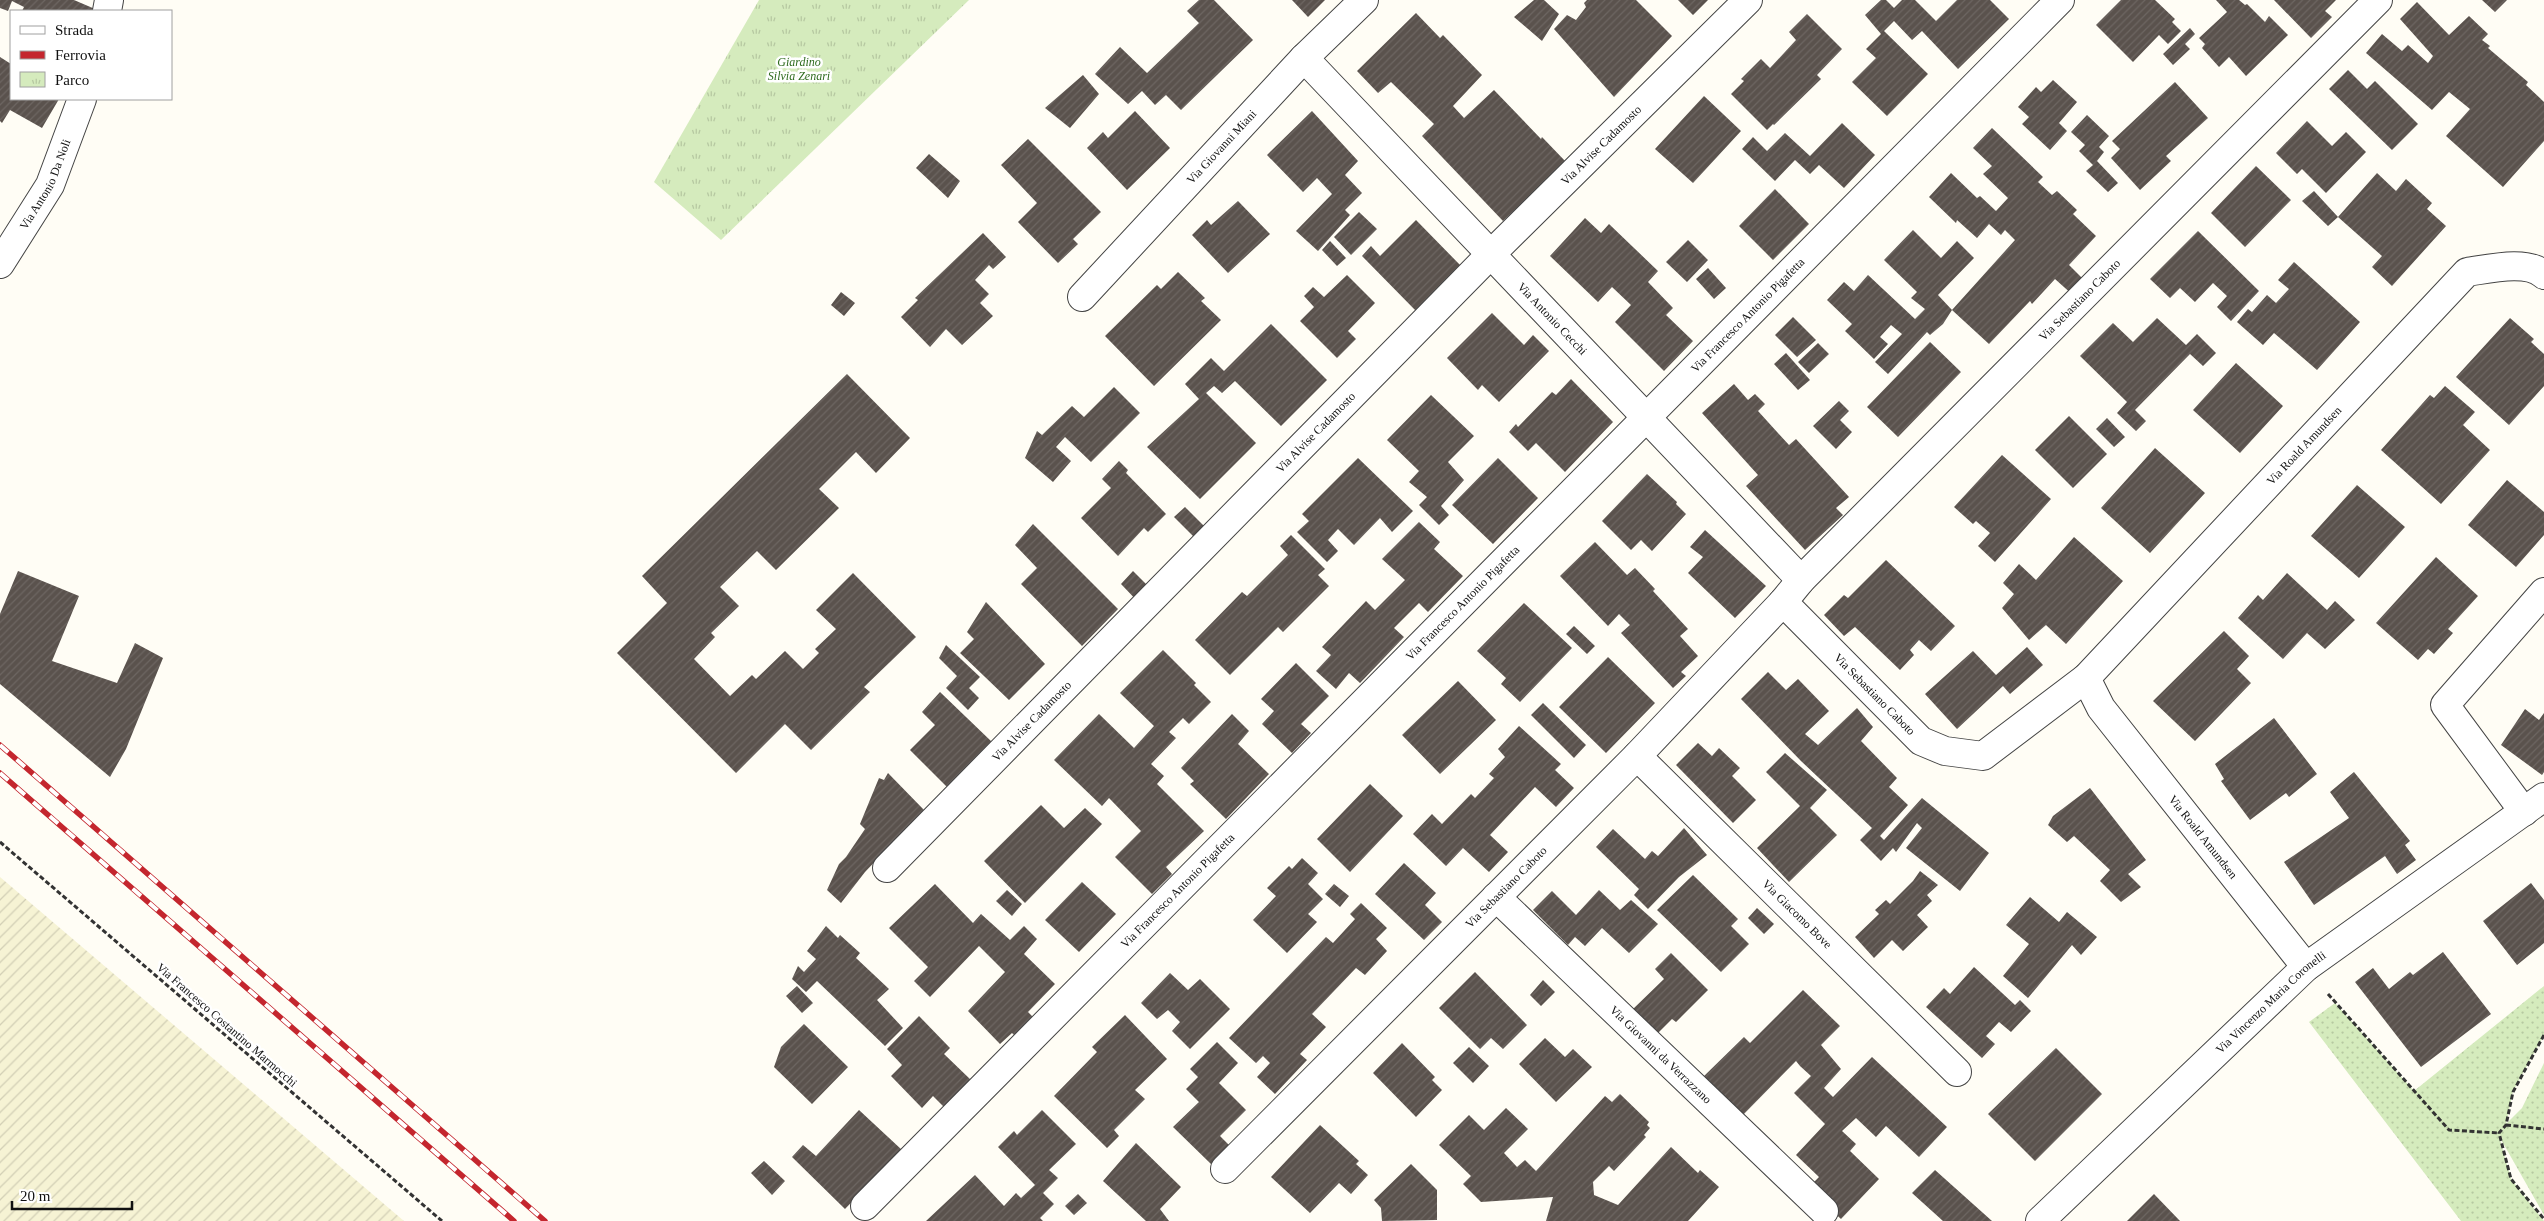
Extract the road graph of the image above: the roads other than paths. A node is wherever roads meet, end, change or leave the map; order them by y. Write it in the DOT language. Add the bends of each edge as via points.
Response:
graph roads {
  1 [pos="1364,0"];
  2 [pos="1748,0"];
  3 [pos="2060,0"];
  4 [pos="2378,0"];
  5 [pos="1304,58"];
  6 [pos="82,100"];
  7 [pos="1491,254"];
  8 [pos="0,264"];
  9 [pos="2544,275"];
  10 [pos="1082,297"];
  11 [pos="1645,416"];
  12 [pos="1801,580"];
  13 [pos="2544,592"];
  14 [pos="1783,602"];
  15 [pos="2086,678"];
  16 [pos="1637,756"];
  17 [pos="1983,756"];
  18 [pos="2534,805"];
  19 [pos="887,868"];
  20 [pos="1496,897"];
  21 [pos="2306,967"];
  22 [pos="1957,1072"];
  23 [pos="1225,1169"];
  24 [pos="865,1206"];
  25 [pos="1824,1211"];
  26 [pos="2040,1221"];
  1 -- 5 [label="street, Via Giovanni Miani"];
  2 -- 7 [label="street, Via Alvise Cadamosto"];
  3 -- 11 [label="street, Via Francesco Antonio Pigafetta"];
  4 -- 12 [label="street, Via Sebastiano Caboto"];
  5 -- 7 [label="street, Via Antonio Cecchi"];
  5 -- 10 [label="street, Via Giovanni Miani"];
  6 -- 8 [label="street, Via Antonio Da Noli" via="50,185"];
  7 -- 11 [label="street, Via Antonio Cecchi"];
  7 -- 19 [label="street, Via Alvise Cadamosto"];
  9 -- 15 [label="street, Via Roald Amundsen" via="2538,270 2505,266 2467,272"];
  11 -- 12 [label="street, Via Antonio Cecchi"];
  11 -- 24 [label="street, Via Francesco Antonio Pigafetta"];
  12 -- 14 [label="street, Via Sebastiano Caboto"];
  13 -- 18 [label="street, Via Vincenzo Maria Coronelli" via="2445,705"];
  14 -- 16 [label="street, Via Sebastiano Caboto"];
  14 -- 17 [label="street, Via Sebastiano Caboto" via="1921,741 1945,751"];
  15 -- 17 [label="street, Via Roald Amundsen"];
  15 -- 21 [label="street, Via Roald Amundsen" via="2101,708"];
  16 -- 20 [label="street, Via Sebastiano Caboto"];
  16 -- 22 [label="street, Via Giacomo Bove"];
  18 -- 21 [label="street, Via Vincenzo Maria Coronelli"];
  20 -- 23 [label="street, Via Sebastiano Caboto"];
  20 -- 25 [label="street, Via Giovanni da Verrazzano"];
  21 -- 26 [label="street, Via Vincenzo Maria Coronelli"];
}
